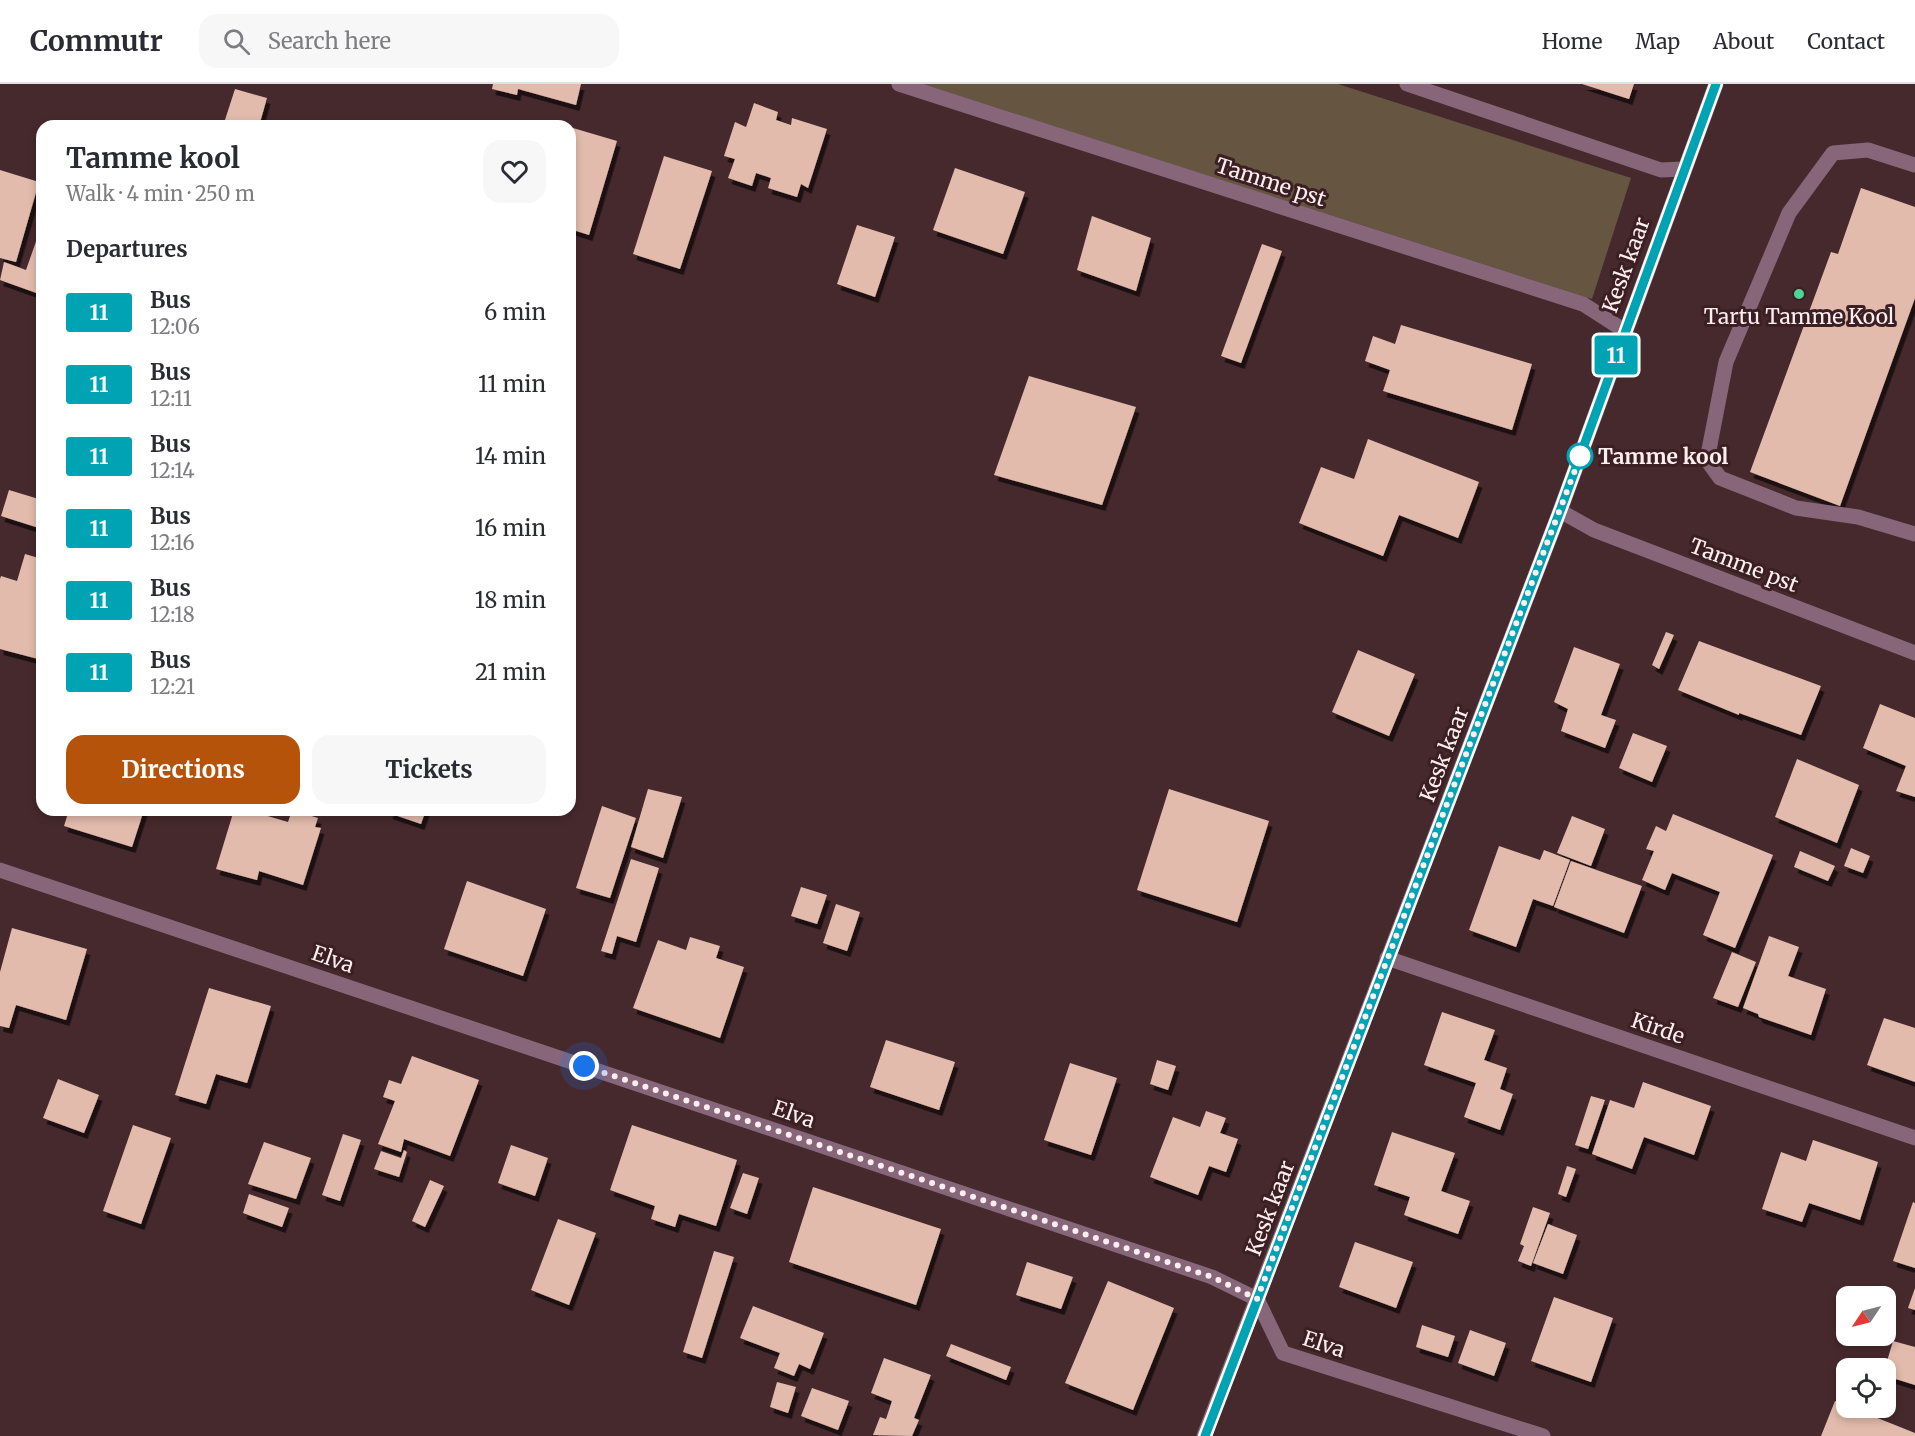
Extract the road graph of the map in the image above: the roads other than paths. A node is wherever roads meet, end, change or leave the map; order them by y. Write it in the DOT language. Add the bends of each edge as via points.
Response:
graph roads {
  1 [pos="899,84"];
  2 [pos="1407,84"];
  3 [pos="1716,84"];
  4 [pos="1915,165"];
  5 [pos="1683,170"];
  6 [pos="1625,331"];
  7 [pos="1560,511"];
  8 [pos="1915,534"];
  9 [pos="1915,653"];
  10 [pos="0,870"];
  11 [pos="1387,958"];
  12 [pos="1915,1138"];
  13 [pos="1257,1299"];
  14 [pos="1204,1436"];
  15 [pos="1542,1436"];
  1 -- 6 [label="street, Tamme pst" via="1583,304"];
  2 -- 5 [label="street" via="1661,170"];
  3 -- 5 [label="street, Kesk kaar"];
  4 -- 8 [label="street" via="1868,150 1833,153 1789,213 1726,362 1707,460 1720,478 1796,508 1858,517"];
  5 -- 6 [label="street, Kesk kaar"];
  6 -- 7 [label="street, Kesk kaar"];
  7 -- 9 [label="street, Tamme pst" via="1594,530"];
  7 -- 11 [label="street, Kesk kaar"];
  10 -- 13 [label="street, Elva" via="1212,1277"];
  11 -- 12 [label="street, Kirde"];
  11 -- 13 [label="street, Kesk kaar"];
  13 -- 14 [label="street, Kesk kaar"];
  13 -- 15 [label="street, Elva" via="1283,1353"];
}
